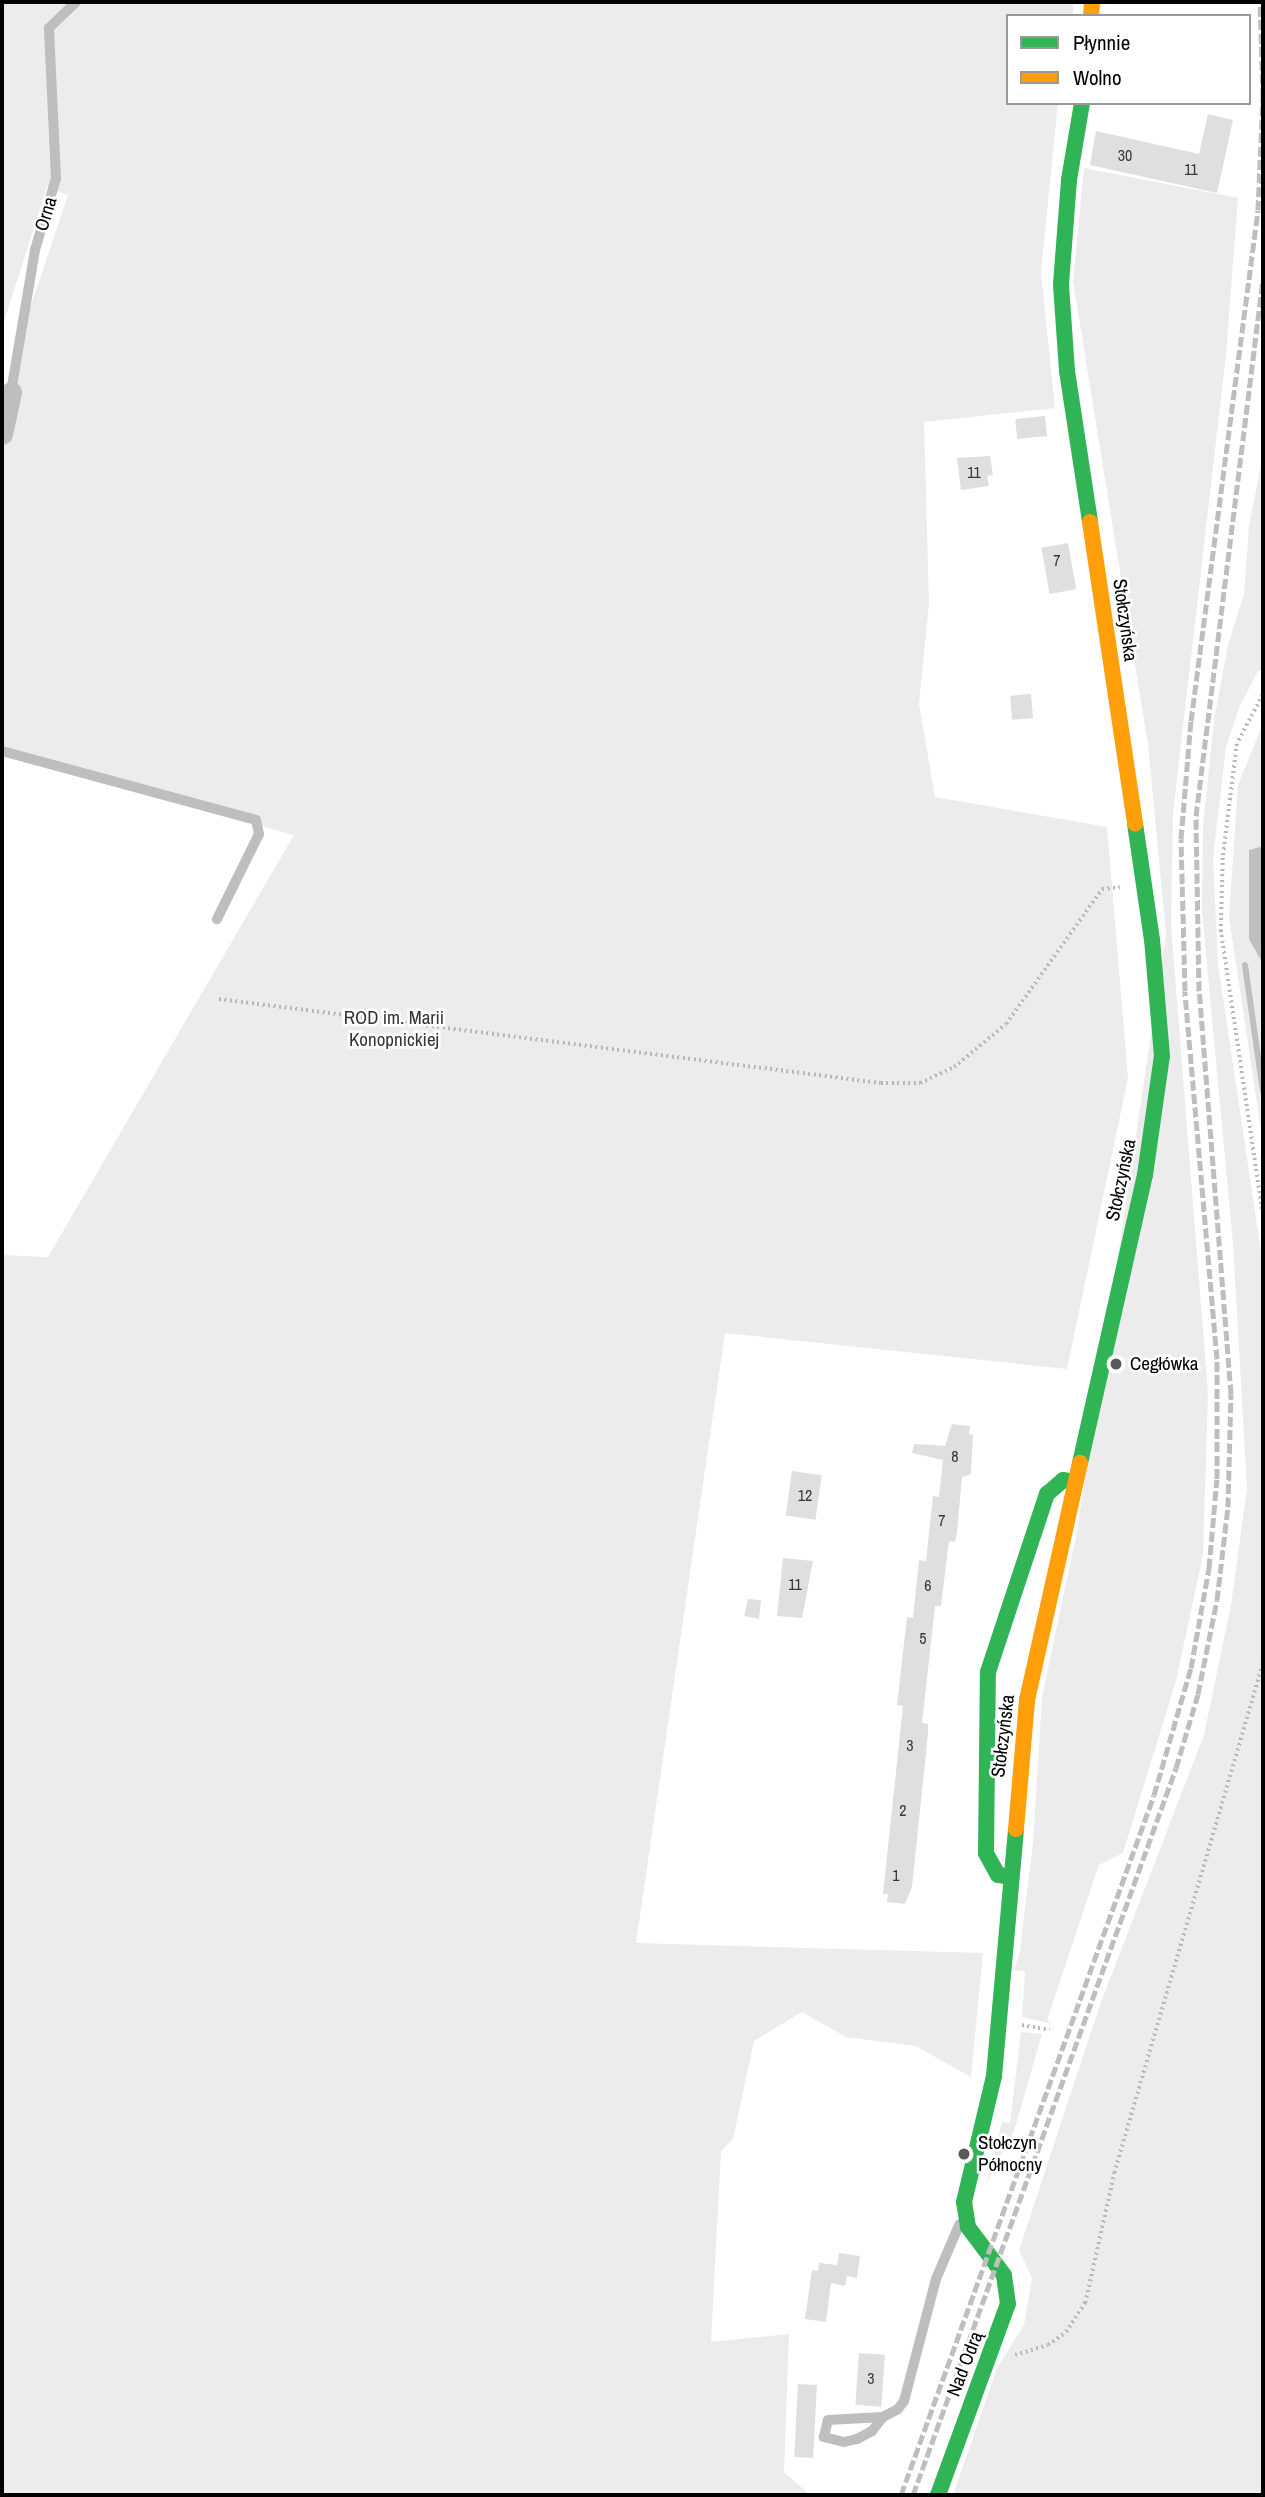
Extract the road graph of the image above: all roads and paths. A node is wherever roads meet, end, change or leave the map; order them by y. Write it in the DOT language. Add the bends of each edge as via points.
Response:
graph roads {
  1 [pos="76,2"];
  2 [pos="1082,105"];
  3 [pos="11,391"];
  4 [pos="2,434"];
  5 [pos="1263,695"];
  6 [pos="2,751"];
  7 [pos="1114,888"];
  8 [pos="216,919"];
  9 [pos="219,999"];
  10 [pos="1263,1213"];
  11 [pos="1075,1482"];
  12 [pos="1263,1662"];
  13 [pos="1011,1877"];
  14 [pos="1013,2025"];
  15 [pos="1050,2030"];
  16 [pos="964,2212"];
  17 [pos="993,2350"];
  18 [pos="883,2417"];
  19 [pos="938,2495"];
  1 -- 3 [label="lane, Orna" via="49,29 56,178 35,250"];
  2 -- 11 [label="street, Stołczyńska" via="1069,180 1062,272 1067,371 1152,940 1162,1056 1144,1175"];
  3 -- 4 [label="street, Orna"];
  5 -- 10 [label="path" via="1237,744 1223,858 1221,930"];
  6 -- 8 [label="lane" via="256,820 259,834"];
  7 -- 9 [label="path" via="1102,889 1006,1024 954,1067 920,1083 881,1083"];
  11 -- 13 [label="street, Stołczyńska" via="1027,1700"];
  11 -- 13 [label="street" via="1063,1480 1046,1494 988,1672 986,1853 998,1875"];
  12 -- 17 [label="path" via="1114,2173 1085,2303 1066,2332 1048,2345 1023,2355"];
  13 -- 16 [label="street, Stołczyńska" via="994,2076"];
  14 -- 15 [label="path"];
  16 -- 17 [label="street, Nad Odrą" via="968,2227 1004,2275 1009,2297"];
  16 -- 18 [label="lane" via="936,2279 909,2390 898,2409"];
  17 -- 19 [label="street, Nad Odrą"];
  18 -- 18 [label="lane" via="837,2416 828,2420 824,2437 844,2442 857,2439 872,2431"];
}
